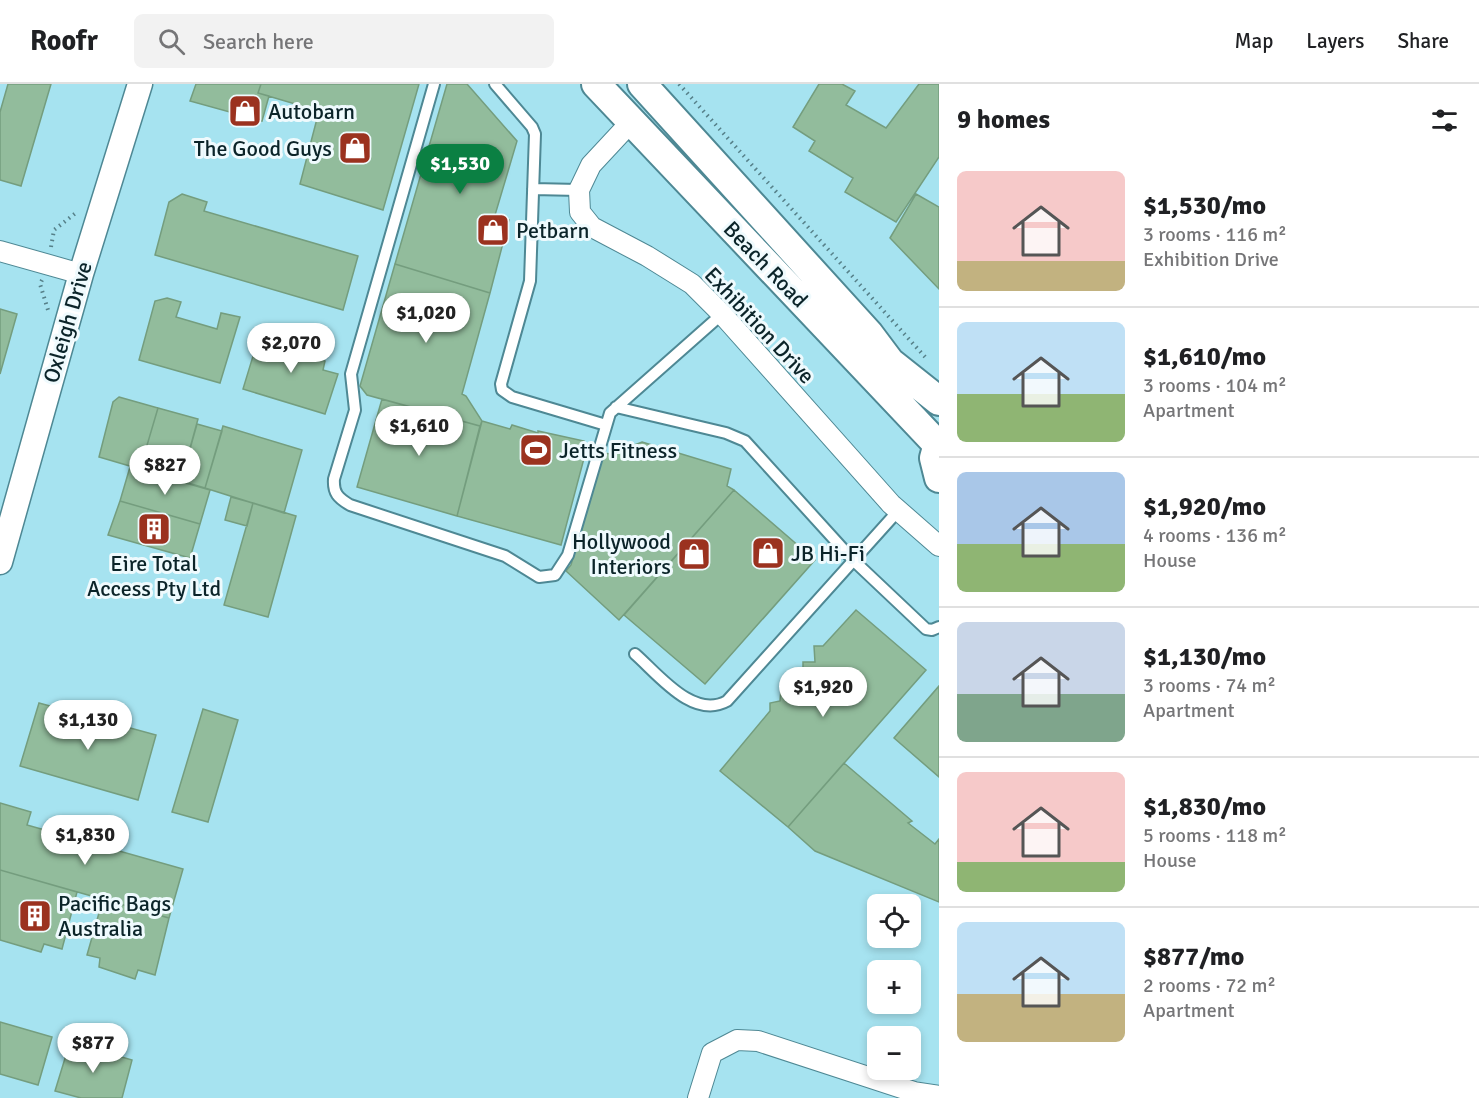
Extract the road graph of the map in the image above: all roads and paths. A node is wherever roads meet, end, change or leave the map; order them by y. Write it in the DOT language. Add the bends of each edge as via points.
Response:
graph roads {
  1 [pos="140,84"];
  2 [pos="434,84"];
  3 [pos="495,84"];
  4 [pos="596,84"];
  5 [pos="642,84"];
  6 [pos="679,84"];
  7 [pos="631,122"];
  8 [pos="533,189"];
  9 [pos="579,190"];
  10 [pos="0,251"];
  11 [pos="81,274"];
  12 [pos="722,314"];
  13 [pos="933,366"];
  14 [pos="939,401"];
  15 [pos="615,407"];
  16 [pos="606,425"];
  17 [pos="938,442"];
  18 [pos="939,478"];
  19 [pos="898,511"];
  20 [pos="939,546"];
  21 [pos="853,560"];
  22 [pos="0,561"];
  23 [pos="939,627"];
  24 [pos="634,654"];
  25 [pos="939,1096"];
  26 [pos="698,1098"];
  1 -- 11 [label="street, Oxleigh Drive"];
  2 -- 16 [label="lane" via="351,374 356,410 333,489 339,499 350,505 498,554 533,575 550,578 568,555"];
  3 -- 8 [label="lane" via="532,127"];
  4 -- 7 [label="main road, Beach Road"];
  5 -- 14 [label="main road, Beach Road" via="890,362"];
  6 -- 13 [label="path"];
  7 -- 9 [label="street" via="591,165"];
  7 -- 17 [label="main road, Beach Road"];
  8 -- 9 [label="lane"];
  8 -- 16 [label="lane" via="530,281 502,390 512,397"];
  9 -- 12 [label="street, Exhibition Drive" via="580,212 592,227 692,284"];
  10 -- 11 [label="street"];
  11 -- 22 [label="street, Oxleigh Drive"];
  12 -- 15 [label="lane"];
  12 -- 19 [label="street, Exhibition Drive"];
  15 -- 16 [label="lane"];
  15 -- 21 [label="lane" via="745,441"];
  17 -- 18 [label="main road" via="934,458"];
  19 -- 20 [label="street, Exhibition Drive"];
  19 -- 21 [label="lane"];
  21 -- 23 [label="lane" via="926,629"];
  21 -- 24 [label="lane" via="727,701 718,706 694,703"];
  25 -- 26 [label="street" via="914,1092 758,1041 737,1040 712,1053"];
}
